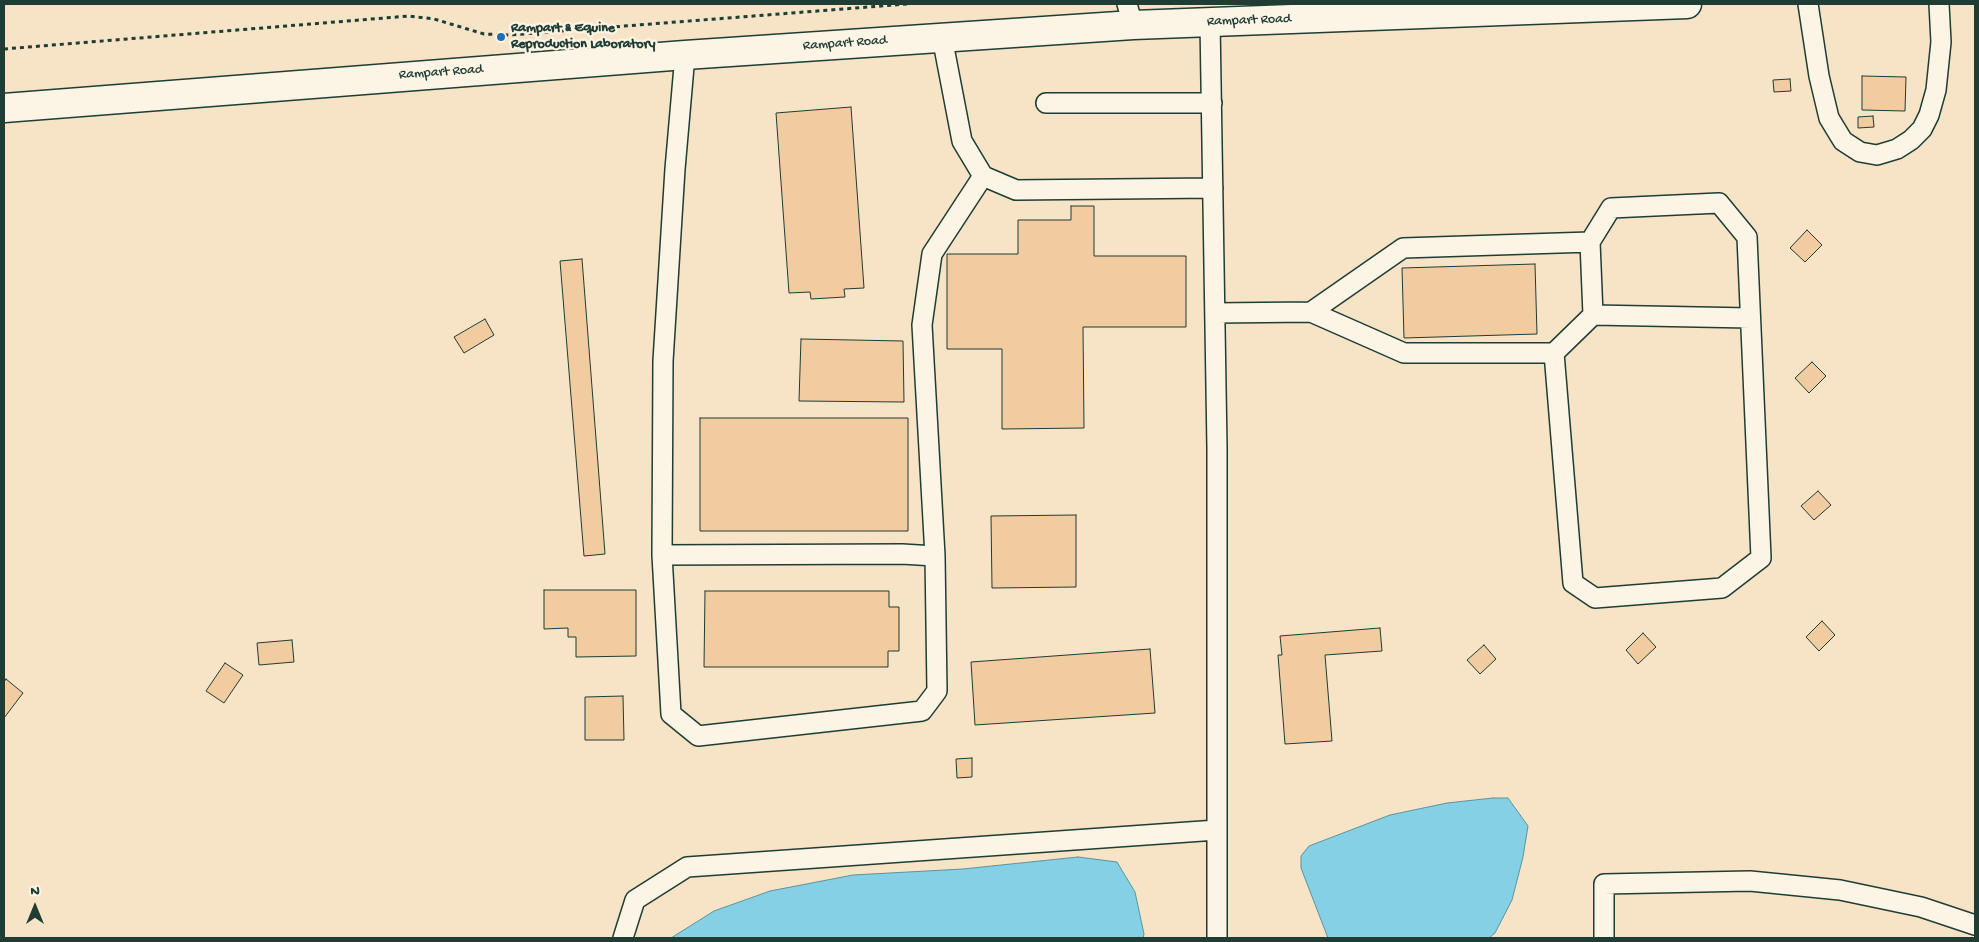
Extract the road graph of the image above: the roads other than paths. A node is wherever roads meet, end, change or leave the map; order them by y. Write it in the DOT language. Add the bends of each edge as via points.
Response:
graph roads {
  1 [pos="1688,4"];
  2 [pos="1808,4"];
  3 [pos="1939,4"];
  4 [pos="1130,14"];
  5 [pos="1210,22"];
  6 [pos="942,37"];
  7 [pos="685,55"];
  8 [pos="1046,103"];
  9 [pos="1212,103"];
  10 [pos="4,108"];
  11 [pos="983,176"];
  12 [pos="1213,188"];
  13 [pos="1590,242"];
  14 [pos="1311,312"];
  15 [pos="1215,313"];
  16 [pos="1594,315"];
  17 [pos="1750,318"];
  18 [pos="1554,353"];
  19 [pos="662,555"];
  20 [pos="935,556"];
  21 [pos="1217,830"];
  22 [pos="1975,925"];
  23 [pos="622,938"];
  24 [pos="1217,938"];
  25 [pos="1604,938"];
  1 -- 5 [label="street, Rampart Road"];
  2 -- 3 [label="lane" via="1829,118 1843,142 1860,152 1877,154 1897,149 1911,140 1929,115 1936,90 1941,42"];
  4 -- 5 [label="street, Rampart Road"];
  4 -- 6 [label="street, Rampart Road"];
  5 -- 9 [label="lane"];
  6 -- 7 [label="street, Rampart Road"];
  6 -- 11 [label="lane" via="962,142"];
  7 -- 10 [label="street, Rampart Road"];
  7 -- 19 [label="lane" via="663,361"];
  8 -- 9 [label="lane"];
  9 -- 12 [label="lane"];
  11 -- 12 [label="lane" via="1016,190"];
  11 -- 20 [label="lane" via="932,254 922,325"];
  12 -- 15 [label="lane"];
  13 -- 14 [label="lane" via="1403,248"];
  13 -- 16 [label="lane"];
  13 -- 17 [label="lane" via="1611,208 1719,203 1747,237"];
  14 -- 15 [label="lane"];
  14 -- 18 [label="lane" via="1404,353"];
  15 -- 21 [label="lane"];
  16 -- 17 [label="lane"];
  16 -- 18 [label="lane"];
  17 -- 18 [label="lane" via="1761,558 1722,588 1595,598 1573,583"];
  19 -- 20 [label="lane"];
  19 -- 20 [label="lane" via="671,714 698,736 922,711 938,691"];
  21 -- 23 [label="lane" via="687,867 635,900"];
  21 -- 24 [label="lane"];
  22 -- 25 [label="lane" via="1922,907 1840,890 1750,882 1604,884"];
}
